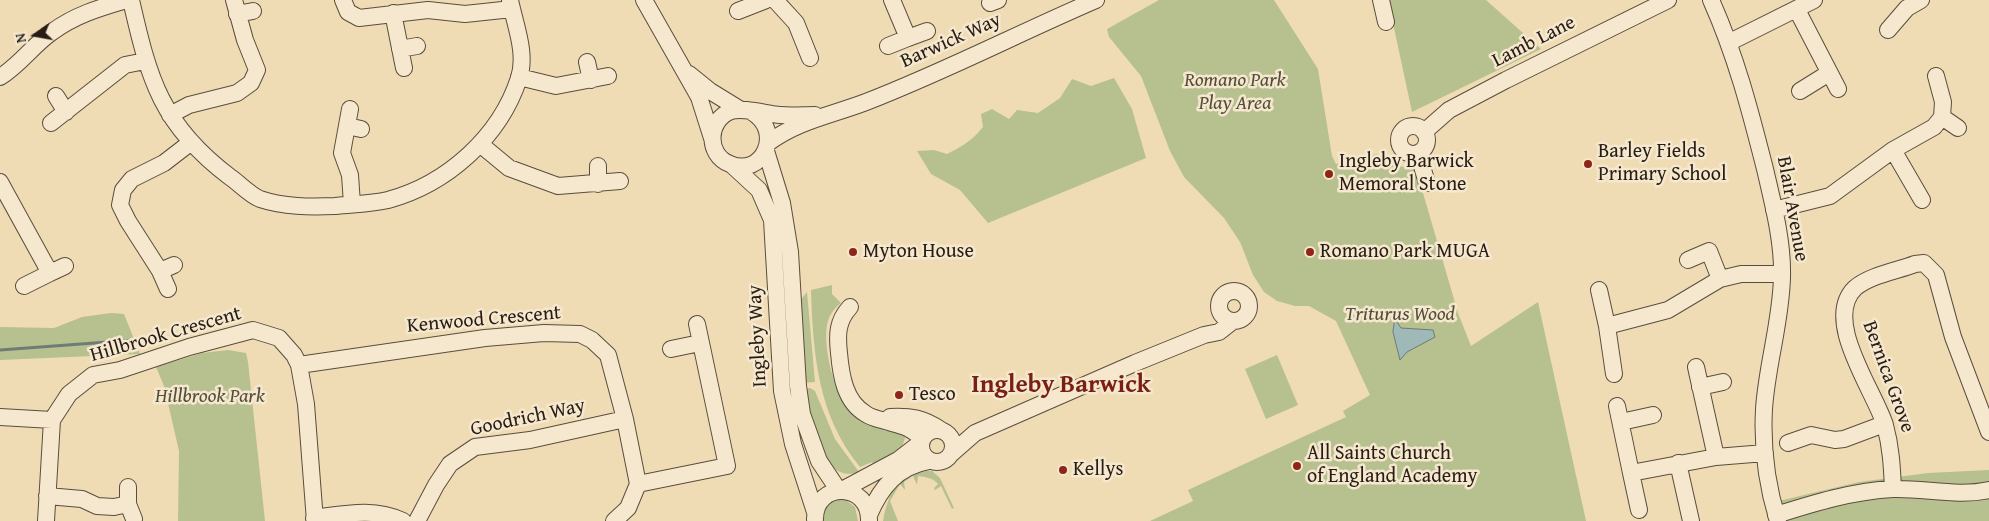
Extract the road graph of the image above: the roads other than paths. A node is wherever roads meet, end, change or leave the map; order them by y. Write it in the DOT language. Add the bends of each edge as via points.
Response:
graph roads {
  1 [pos="126,0"];
  2 [pos="130,0"];
  3 [pos="343,0"];
  4 [pos="644,0"];
  5 [pos="766,0"];
  6 [pos="775,0"];
  7 [pos="892,0"];
  8 [pos="1096,0"];
  9 [pos="1382,0"];
  10 [pos="1668,0"];
  11 [pos="1710,0"];
  12 [pos="1814,0"];
  13 [pos="1911,2"];
  14 [pos="511,5"];
  15 [pos="241,8"];
  16 [pos="1796,10"];
  17 [pos="738,11"];
  18 [pos="393,13"];
  19 [pos="1386,22"];
  20 [pos="1888,30"];
  21 [pos="927,31"];
  22 [pos="908,38"];
  23 [pos="1730,42"];
  24 [pos="416,46"];
  25 [pos="888,46"];
  26 [pos="400,49"];
  27 [pos="810,58"];
  28 [pos="145,61"];
  29 [pos="587,62"];
  30 [pos="404,68"];
  31 [pos="684,70"];
  32 [pos="1829,73"];
  33 [pos="608,76"];
  34 [pos="1936,76"];
  35 [pos="0,77"];
  36 [pos="519,77"];
  37 [pos="591,80"];
  38 [pos="1838,89"];
  39 [pos="1800,91"];
  40 [pos="56,96"];
  41 [pos="350,109"];
  42 [pos="746,111"];
  43 [pos="66,112"];
  44 [pos="170,115"];
  45 [pos="822,115"];
  46 [pos="1942,117"];
  47 [pos="51,123"];
  48 [pos="1958,128"];
  49 [pos="1424,132"];
  50 [pos="712,138"];
  51 [pos="190,143"];
  52 [pos="480,144"];
  53 [pos="767,147"];
  54 [pos="1892,150"];
  55 [pos="1418,153"];
  56 [pos="598,166"];
  57 [pos="733,166"];
  58 [pos="0,182"];
  59 [pos="620,182"];
  60 [pos="1427,183"];
  61 [pos="598,184"];
  62 [pos="1922,200"];
  63 [pos="352,204"];
  64 [pos="1774,210"];
  65 [pos="1688,260"];
  66 [pos="65,266"];
  67 [pos="50,273"];
  68 [pos="1782,274"];
  69 [pos="1720,279"];
  70 [pos="24,286"];
  71 [pos="168,289"];
  72 [pos="1599,290"];
  73 [pos="850,307"];
  74 [pos="1219,309"];
  75 [pos="1233,321"];
  76 [pos="697,324"];
  77 [pos="1607,326"];
  78 [pos="1204,335"];
  79 [pos="700,343"];
  80 [pos="671,349"];
  81 [pos="299,365"];
  82 [pos="1696,367"];
  83 [pos="1614,374"];
  84 [pos="1723,382"];
  85 [pos="1700,387"];
  86 [pos="1653,414"];
  87 [pos="0,417"];
  88 [pos="877,418"];
  89 [pos="625,419"];
  90 [pos="52,420"];
  91 [pos="1884,424"];
  92 [pos="1988,424"];
  93 [pos="944,431"];
  94 [pos="975,433"];
  95 [pos="921,441"];
  96 [pos="1788,443"];
  97 [pos="1765,453"];
  98 [pos="951,454"];
  99 [pos="1716,457"];
  100 [pos="929,461"];
  101 [pos="1678,463"];
  102 [pos="1631,473"];
  103 [pos="638,484"];
  104 [pos="1893,489"];
  105 [pos="841,490"];
  106 [pos="1989,490"];
  107 [pos="47,496"];
  108 [pos="130,503"];
  109 [pos="1639,510"];
  110 [pos="813,518"];
  111 [pos="869,518"];
  112 [pos="1777,518"];
  113 [pos="314,519"];
  114 [pos="46,521"];
  115 [pos="403,521"];
  116 [pos="417,521"];
  117 [pos="614,521"];
  118 [pos="1690,521"];
  1 -- 35 [label="street" via="86,12 51,32 16,68"];
  2 -- 28 [label="street"];
  3 -- 18 [label="street" via="348,12 359,18"];
  4 -- 31 [label="street"];
  5 -- 17 [label="street"];
  6 -- 27 [label="street" via="796,23"];
  7 -- 22 [label="street"];
  8 -- 45 [label="street, Barwick Way" via="866,102"];
  9 -- 19 [label="street"];
  10 -- 49 [label="street, Lamb Lane" via="1449,110"];
  11 -- 23 [label="street, Blair Avenue"];
  12 -- 16 [label="street"];
  13 -- 20 [label="street"];
  14 -- 18 [label="street" via="465,14 428,10"];
  14 -- 36 [label="street" via="522,50"];
  15 -- 44 [label="street" via="245,40 257,70 251,83 237,93 189,105"];
  16 -- 23 [label="street"];
  16 -- 32 [label="street"];
  18 -- 26 [label="street"];
  21 -- 22 [label="street"];
  22 -- 25 [label="street"];
  23 -- 64 [label="street, Blair Avenue" via="1748,98"];
  24 -- 26 [label="street"];
  26 -- 30 [label="street"];
  28 -- 43 [label="street" via="126,65"];
  28 -- 44 [label="street" via="154,87"];
  29 -- 37 [label="street"];
  31 -- 42 [label="street" via="710,91"];
  31 -- 50 [label="street" via="699,97"];
  32 -- 38 [label="street"];
  32 -- 39 [label="street"];
  33 -- 37 [label="street"];
  34 -- 46 [label="street" via="1943,102"];
  36 -- 37 [label="street" via="556,86"];
  36 -- 52 [label="street" via="503,111"];
  40 -- 43 [label="street"];
  41 -- 63 [label="street" via="354,128 342,153 350,175"];
  42 -- 45 [label="street, Barwick Way"];
  42 -- 50 [label="street" via="724,115 713,129"];
  42 -- 53 [label="street" via="765,125"];
  43 -- 47 [label="street"];
  44 -- 51 [label="street"];
  45 -- 53 [label="street, Barwick Way" via="788,130"];
  46 -- 48 [label="street"];
  46 -- 54 [label="street" via="1934,127"];
  49 -- 55 [label="street" via="1427,142"];
  49 -- 55 [label="street" via="1412,126 1396,128 1402,150"];
  50 -- 57 [label="street" via="720,158"];
  51 -- 63 [label="street" via="259,198 304,208"];
  51 -- 71 [label="street" via="164,163 132,179 123,190 120,205 128,221 167,268"];
  52 -- 61 [label="street" via="509,168 558,186"];
  52 -- 63 [label="street" via="440,179 388,200"];
  53 -- 57 [label="street" via="756,162"];
  53 -- 105 [label="street, Ingleby Way" via="782,203 790,252 802,414 819,461"];
  54 -- 62 [label="street" via="1907,187"];
  54 -- 64 [label="street" via="1830,196"];
  55 -- 60 [label="street"];
  56 -- 61 [label="street"];
  57 -- 110 [label="street, Ingleby Way" via="758,190 772,220 782,391"];
  58 -- 67 [label="street"];
  59 -- 61 [label="street"];
  64 -- 68 [label="street, Blair Avenue"];
  65 -- 69 [label="street" via="1715,249"];
  66 -- 67 [label="street"];
  67 -- 70 [label="street"];
  68 -- 69 [label="street" via="1741,274"];
  68 -- 97 [label="street, Blair Avenue" via="1780,308 1764,408"];
  69 -- 77 [label="street" via="1668,310"];
  72 -- 77 [label="street"];
  73 -- 88 [label="street" via="838,323 841,373 854,404"];
  74 -- 75 [label="street"];
  74 -- 75 [label="street" via="1219,302 1227,293 1243,294 1249,304 1248,310 1241,319"];
  74 -- 78 [label="street" via="1215,321"];
  75 -- 78 [label="street" via="1219,332"];
  76 -- 79 [label="street"];
  77 -- 83 [label="street"];
  78 -- 94 [label="street"];
  79 -- 80 [label="street"];
  79 -- 103 [label="street" via="727,466"];
  81 -- 89 [label="street, Kenwood Crescent" via="485,338 544,332 580,334 608,355"];
  81 -- 90 [label="street, Hillbrook Crescent" via="279,338 253,330 231,334 93,376 69,394"];
  81 -- 113 [label="street, Hillbrook Crescent" via="306,404"];
  82 -- 85 [label="street"];
  84 -- 85 [label="street"];
  85 -- 99 [label="street"];
  86 -- 102 [label="street" via="1619,414"];
  87 -- 90 [label="street"];
  88 -- 93 [label="street" via="914,417"];
  88 -- 95 [label="street" via="915,431"];
  89 -- 103 [label="street, Kenwood Crescent"];
  89 -- 116 [label="street, Goodrich Way" via="530,440 475,447 450,464"];
  90 -- 107 [label="street, Hillbrook Crescent"];
  91 -- 92 [label="street, Bernica Grove" via="1846,335 1844,307 1849,296 1863,282 1924,263 1936,275 1953,337"];
  91 -- 96 [label="street" via="1835,440 1810,430"];
  91 -- 104 [label="street, Bernica Grove" via="1891,450"];
  93 -- 94 [label="street"];
  93 -- 95 [label="street" via="930,431"];
  93 -- 98 [label="street" via="953,442"];
  94 -- 98 [label="street"];
  95 -- 100 [label="street" via="921,452"];
  95 -- 105 [label="street" via="898,460"];
  97 -- 99 [label="street"];
  97 -- 112 [label="street, Blair Avenue"];
  98 -- 100 [label="street" via="943,462"];
  99 -- 101 [label="street"];
  100 -- 111 [label="street" via="907,468 888,482"];
  101 -- 102 [label="street"];
  101 -- 118 [label="street"];
  102 -- 109 [label="street"];
  103 -- 117 [label="street" via="628,508"];
  104 -- 106 [label="street" via="1940,493"];
  104 -- 112 [label="street" via="1833,498"];
  105 -- 110 [label="street" via="822,499"];
  105 -- 111 [label="street" via="863,500"];
  107 -- 108 [label="street" via="82,499 98,506"];
  107 -- 114 [label="street, Hillbrook Crescent"];
  113 -- 115 [label="street" via="355,512 388,514"];
}
